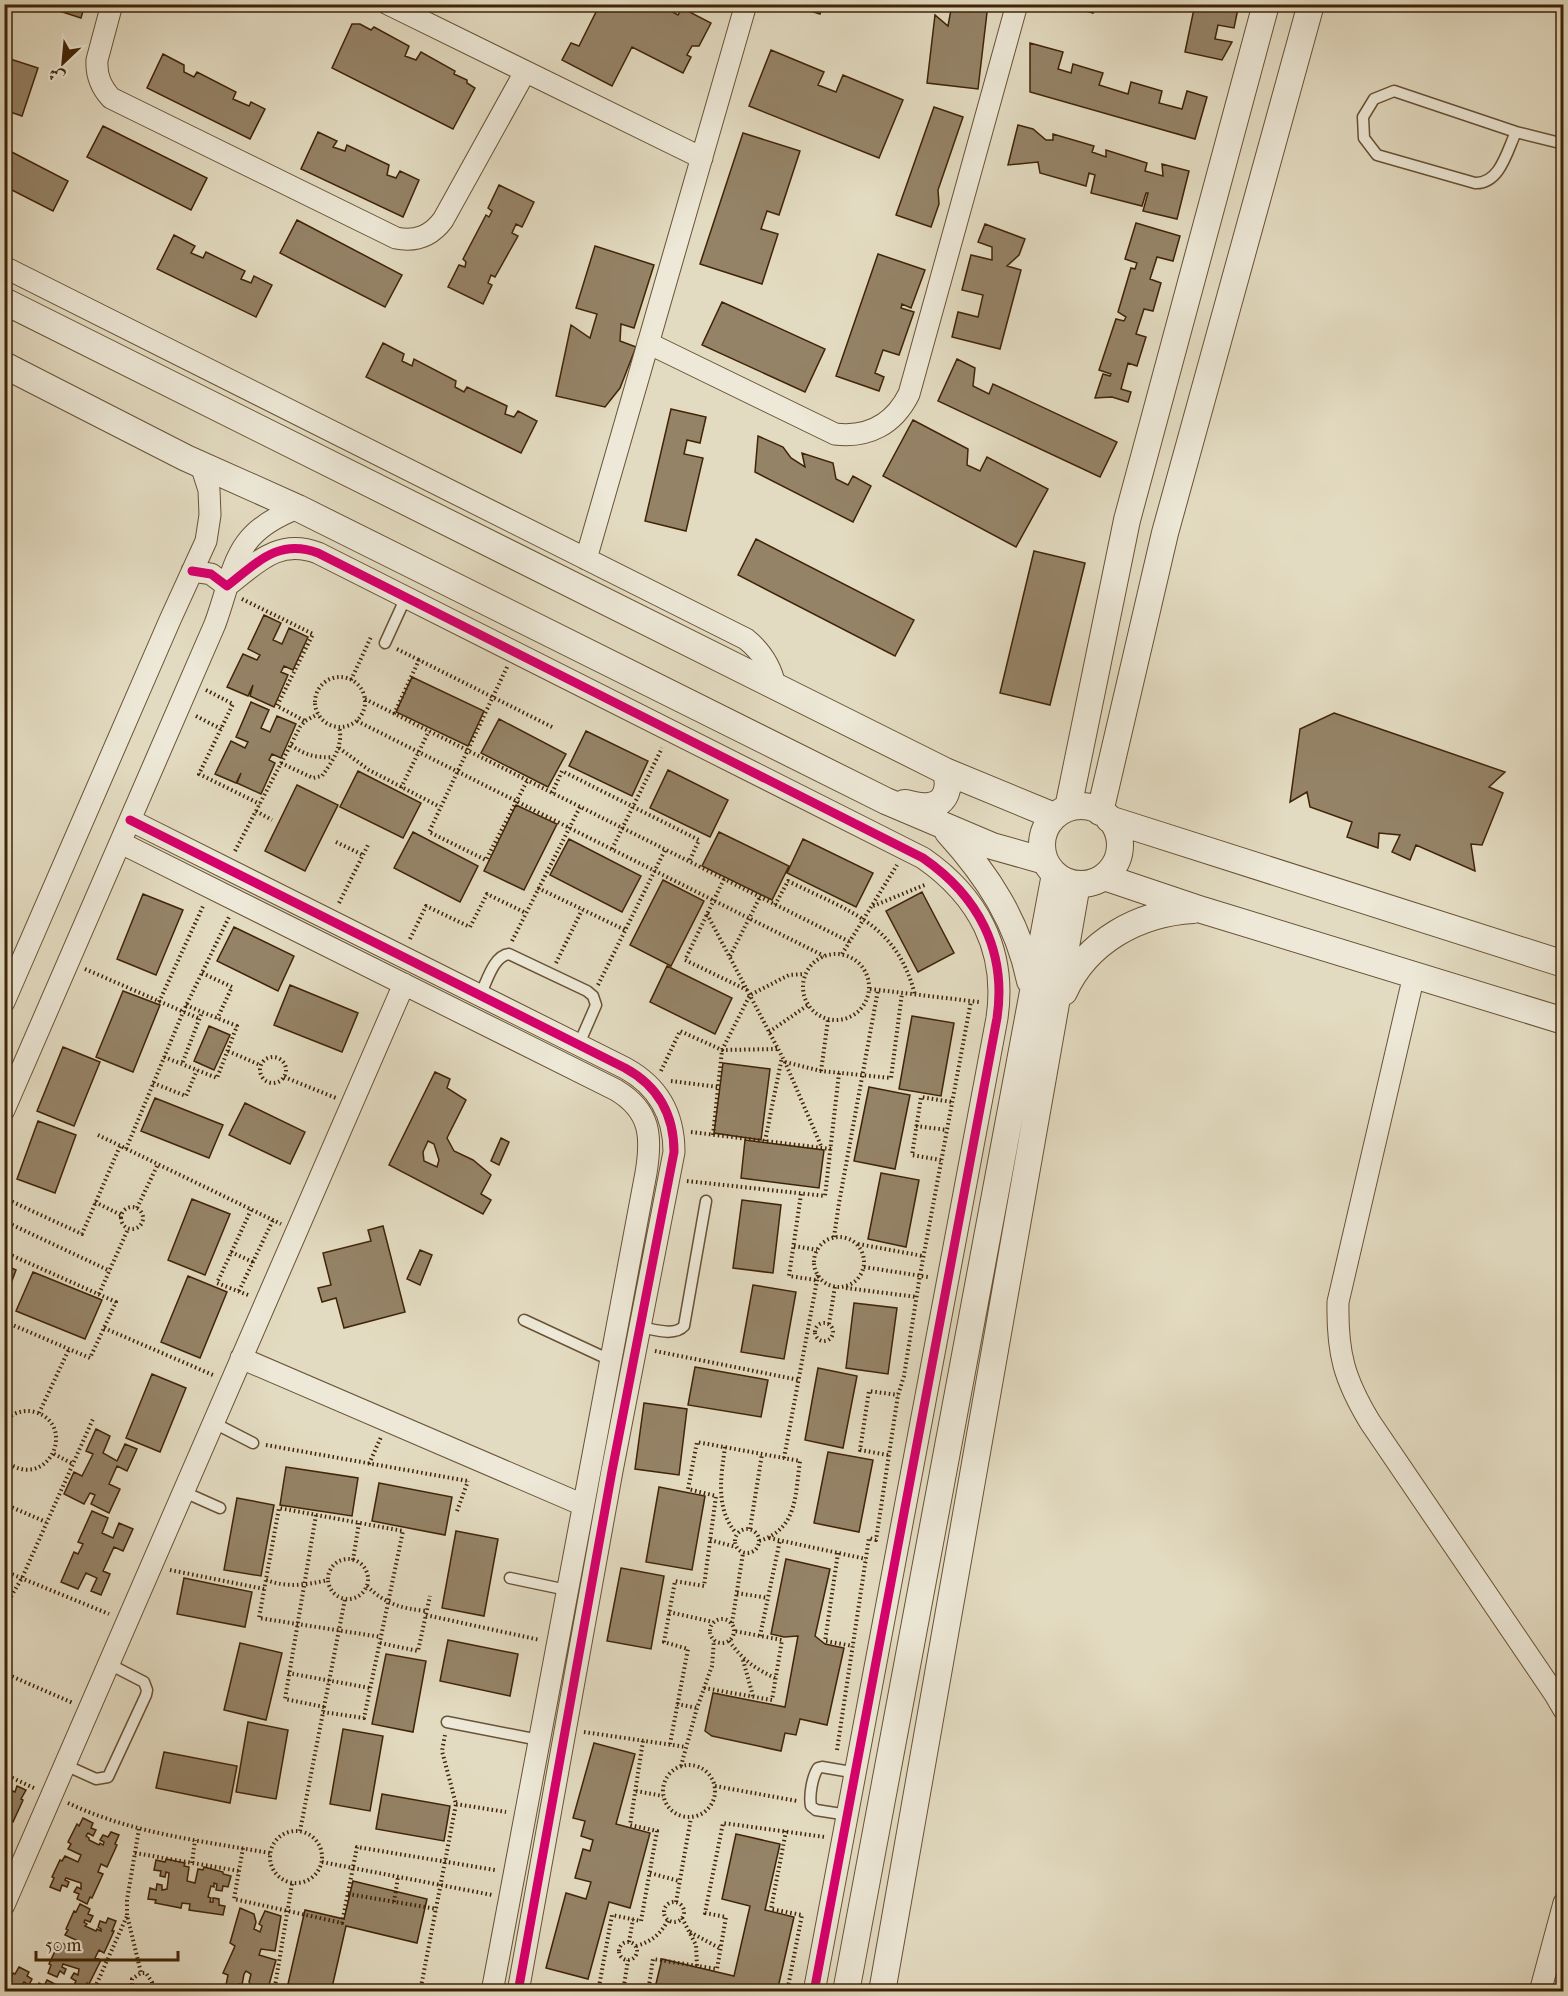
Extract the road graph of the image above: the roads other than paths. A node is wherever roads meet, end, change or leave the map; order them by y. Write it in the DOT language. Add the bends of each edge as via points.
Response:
graph roads {
  1 [pos="112,4"];
  2 [pos="388,4"];
  3 [pos="746,4"];
  4 [pos="1017,4"];
  5 [pos="1266,4"];
  6 [pos="1311,4"];
  7 [pos="525,72"];
  8 [pos="1516,132"];
  9 [pos="1563,144"];
  10 [pos="702,158"];
  11 [pos="4,267"];
  12 [pos="4,301"];
  13 [pos="648,343"];
  14 [pos="4,365"];
  15 [pos="201,465"];
  16 [pos="298,508"];
  17 [pos="1126,520"];
  18 [pos="1165,533"];
  19 [pos="586,559"];
  20 [pos="192,571"];
  21 [pos="226,589"];
  22 [pos="405,597"];
  23 [pos="385,643"];
  24 [pos="775,686"];
  25 [pos="945,771"];
  26 [pos="886,801"];
  27 [pos="1061,812"];
  28 [pos="1105,815"];
  29 [pos="130,820"];
  30 [pos="942,825"];
  31 [pos="121,843"];
  32 [pos="1059,873"];
  33 [pos="1104,877"];
  34 [pos="1202,910"];
  35 [pos="1563,964"];
  36 [pos="1414,975"];
  37 [pos="404,984"];
  38 [pos="1032,992"];
  39 [pos="480,995"];
  40 [pos="4,1002"];
  41 [pos="1055,1014"];
  42 [pos="1563,1021"];
  43 [pos="579,1044"];
  44 [pos="4,1110"];
  45 [pos="1002,1155"];
  46 [pos="1028,1161"];
  47 [pos="706,1201"];
  48 [pos="524,1320"];
  49 [pos="638,1337"];
  50 [pos="242,1358"];
  51 [pos="610,1360"];
  52 [pos="214,1423"];
  53 [pos="253,1443"];
  54 [pos="184,1492"];
  55 [pos="583,1505"];
  56 [pos="220,1508"];
  57 [pos="510,1578"];
  58 [pos="567,1590"];
  59 [pos="109,1664"];
  60 [pos="1563,1710"];
  61 [pos="447,1722"];
  62 [pos="539,1740"];
  63 [pos="65,1765"];
  64 [pos="857,1773"];
  65 [pos="849,1815"];
  66 [pos="1563,1902"];
  67 [pos="4,1905"];
  68 [pos="492,1992"];
  69 [pos="518,1992"];
  70 [pos="814,1992"];
  71 [pos="846,1992"];
  72 [pos="882,1992"];
  73 [pos="1540,1992"];
  1 -- 7 [label="street" via="96,69 111,98 405,240 431,233 443,220"];
  2 -- 7 [label="street"];
  3 -- 10 [label="street"];
  4 -- 13 [label="street" via="909,394 888,422 857,435 835,434"];
  5 -- 17 [label="street"];
  6 -- 18 [label="street"];
  7 -- 10 [label="street"];
  8 -- 8 [label="lane" via="1394,91 1374,99 1363,117 1364,138 1377,155 1475,183 1492,179"];
  8 -- 9 [label="lane"];
  10 -- 13 [label="street"];
  11 -- 19 [label="street"];
  12 -- 24 [label="street"];
  13 -- 19 [label="street"];
  14 -- 15 [label="street"];
  15 -- 16 [label="street"];
  15 -- 20 [label="street" via="209,490 210,515 206,541"];
  16 -- 21 [label="street" via="276,516 242,546"];
  16 -- 26 [label="street"];
  17 -- 18 [label="street"];
  17 -- 27 [label="street"];
  18 -- 28 [label="street"];
  19 -- 24 [label="street" via="746,639 764,656"];
  20 -- 21 [label="street" via="211,574"];
  20 -- 40 [label="street"];
  21 -- 22 [label="street" via="269,554 299,548 318,553"];
  21 -- 29 [label="street" via="215,624"];
  22 -- 23 [label="lane"];
  22 -- 64 [label="street" via="923,858 947,876 973,905 993,946 999,1004"];
  24 -- 25 [label="street"];
  25 -- 26 [label="street" via="949,786 936,804"];
  25 -- 27 [label="street"];
  26 -- 30 [label="street"];
  27 -- 28 [label="street" via="1085,807"];
  27 -- 32 [label="street" via="1049,822 1041,846"];
  28 -- 33 [label="street" via="1118,832 1120,849 1115,864"];
  28 -- 35 [label="street"];
  29 -- 31 [label="street"];
  29 -- 39 [label="street"];
  30 -- 32 [label="street"];
  30 -- 38 [label="street" via="983,873 1008,914 1026,959"];
  31 -- 37 [label="street"];
  31 -- 44 [label="street"];
  32 -- 33 [label="street" via="1091,883"];
  32 -- 38 [label="street"];
  32 -- 41 [label="street"];
  33 -- 34 [label="street"];
  34 -- 36 [label="street"];
  34 -- 41 [label="street" via="1174,911 1147,918 1106,940 1080,965"];
  36 -- 42 [label="street"];
  36 -- 60 [label="street" via="1338,1302 1337,1334 1342,1365 1370,1422"];
  37 -- 50 [label="street"];
  37 -- 51 [label="street" via="616,1090 633,1103 645,1120 649,1156"];
  38 -- 45 [label="street"];
  39 -- 43 [label="street"];
  39 -- 43 [label="lane" via="497,960 504,955 587,991 596,1005"];
  41 -- 46 [label="street"];
  43 -- 49 [label="street" via="638,1075 661,1078 673,1130 674,1152"];
  45 -- 46 [label="street"];
  45 -- 71 [label="street"];
  46 -- 72 [label="street"];
  47 -- 49 [label="lane" via="684,1326 681,1330"];
  48 -- 51 [label="lane"];
  49 -- 69 [label="street"];
  50 -- 52 [label="street"];
  50 -- 55 [label="street"];
  51 -- 55 [label="street"];
  52 -- 53 [label="lane"];
  52 -- 54 [label="street"];
  54 -- 56 [label="lane"];
  54 -- 59 [label="street"];
  55 -- 58 [label="street"];
  57 -- 58 [label="lane"];
  58 -- 62 [label="street"];
  59 -- 63 [label="street"];
  59 -- 63 [label="lane" via="144,1682 147,1690 142,1705 108,1777 96,1779"];
  61 -- 62 [label="lane"];
  62 -- 68 [label="street"];
  63 -- 67 [label="street"];
  64 -- 65 [label="street"];
  64 -- 65 [label="lane" via="820,1767 816,1770 810,1804 816,1810"];
  65 -- 70 [label="street"];
  66 -- 73 [label="street"];
}
